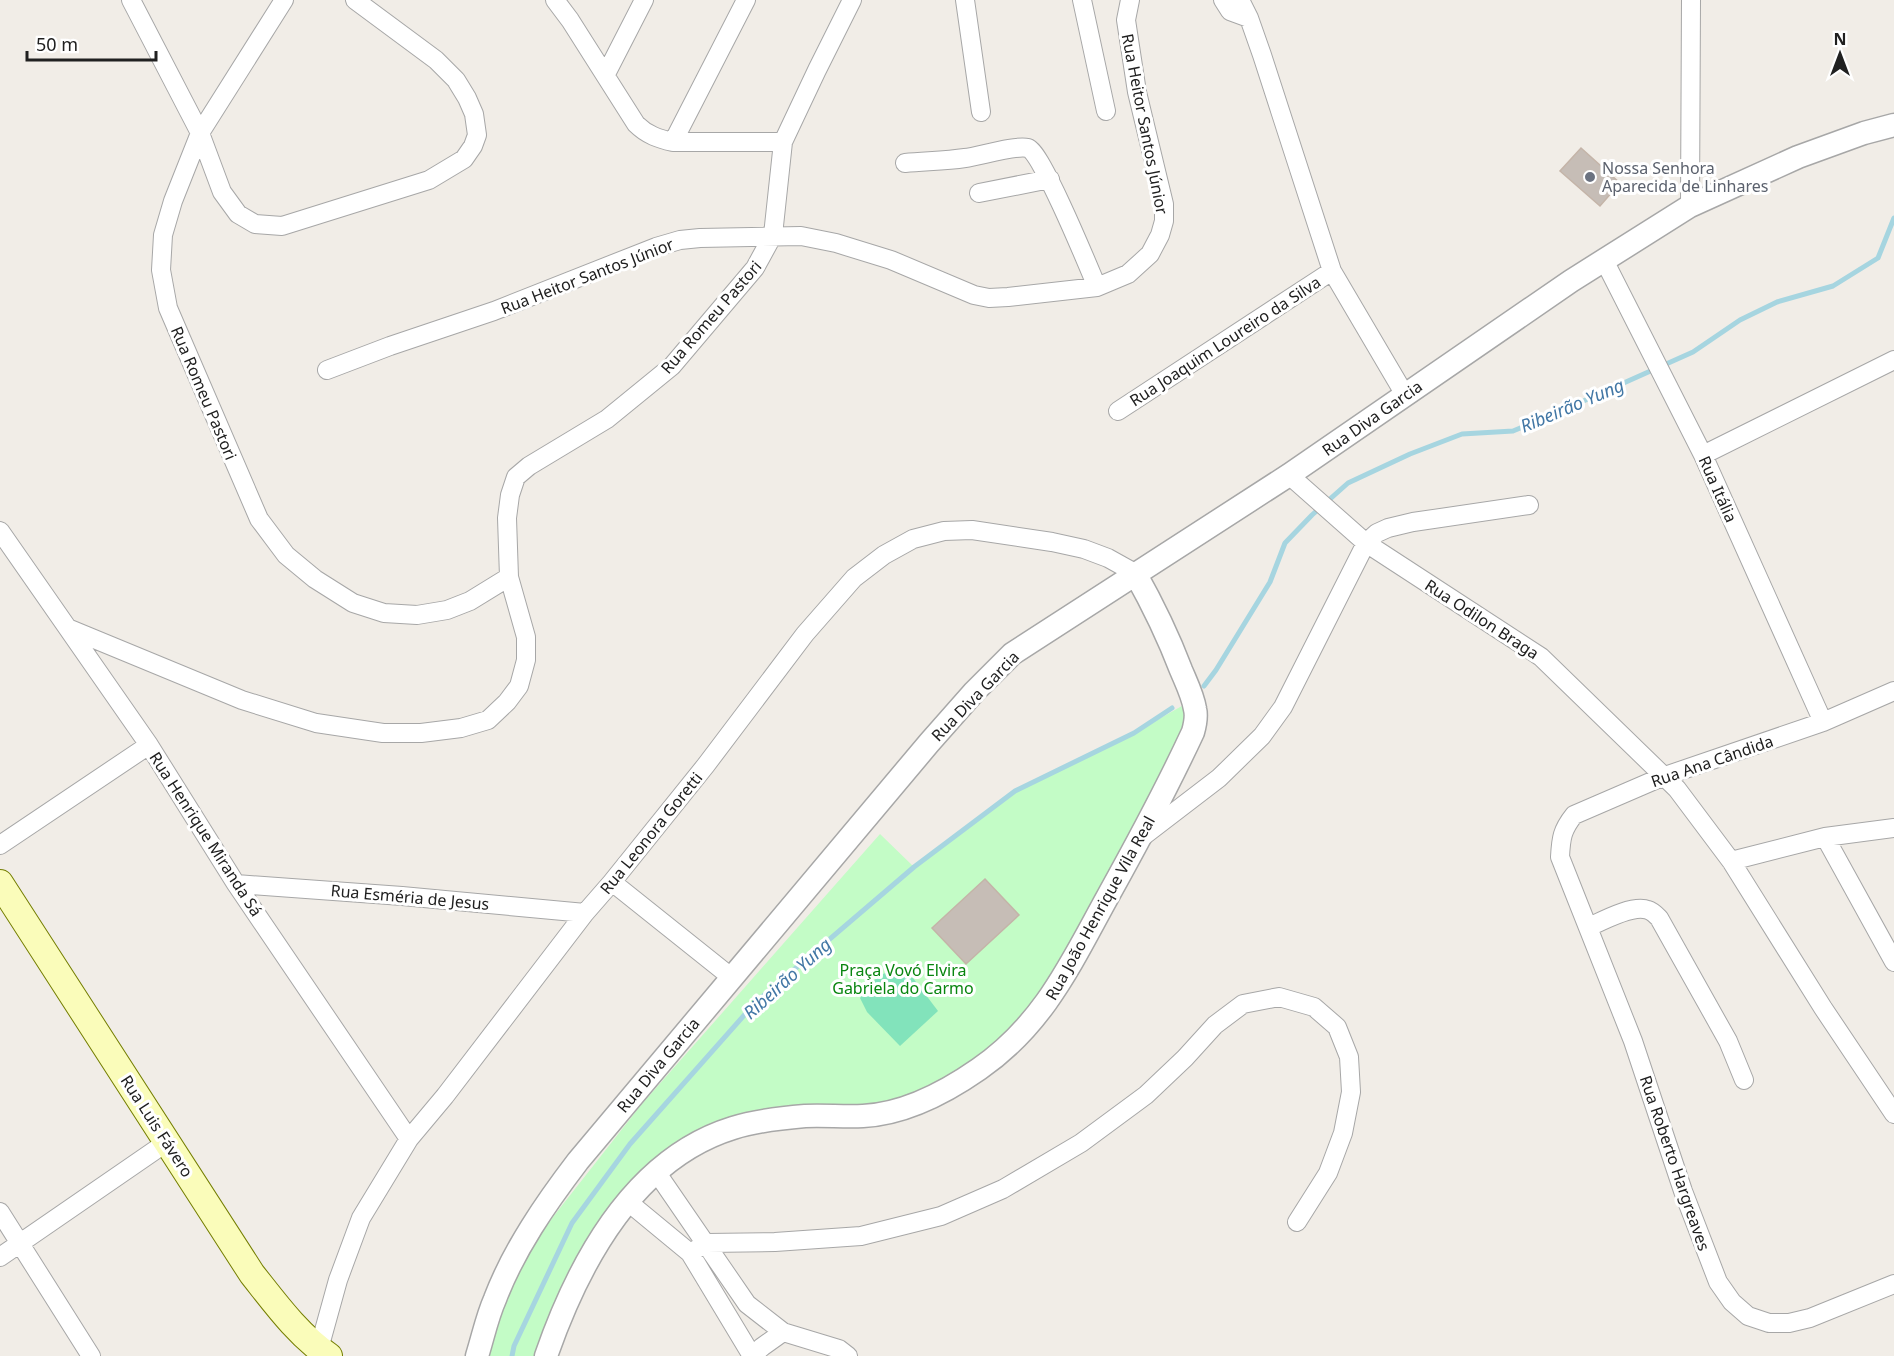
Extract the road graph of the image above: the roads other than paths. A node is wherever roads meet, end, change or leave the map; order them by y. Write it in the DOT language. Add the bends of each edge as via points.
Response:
graph roads {
  1 [pos="132,0"];
  2 [pos="284,0"];
  3 [pos="355,0"];
  4 [pos="555,0"];
  5 [pos="644,0"];
  6 [pos="746,0"];
  7 [pos="852,0"];
  8 [pos="965,0"];
  9 [pos="1082,0"];
  10 [pos="1130,0"];
  11 [pos="1223,0"];
  12 [pos="1240,0"];
  13 [pos="1691,0"];
  14 [pos="1249,18"];
  15 [pos="606,74"];
  16 [pos="1106,111"];
  17 [pos="981,112"];
  18 [pos="1894,124"];
  19 [pos="200,133"];
  20 [pos="673,142"];
  21 [pos="783,142"];
  22 [pos="905,163"];
  23 [pos="1050,180"];
  24 [pos="979,194"];
  25 [pos="1690,206"];
  26 [pos="773,235"];
  27 [pos="1604,260"];
  28 [pos="1332,271"];
  29 [pos="1097,287"];
  30 [pos="1894,360"];
  31 [pos="327,370"];
  32 [pos="1405,395"];
  33 [pos="1118,411"];
  34 [pos="1703,455"];
  35 [pos="1289,475"];
  36 [pos="1529,505"];
  37 [pos="0,531"];
  38 [pos="1366,543"];
  39 [pos="1135,573"];
  40 [pos="509,577"];
  41 [pos="70,629"];
  42 [pos="1894,691"];
  43 [pos="1823,722"];
  44 [pos="149,745"];
  45 [pos="1662,777"];
  46 [pos="1894,828"];
  47 [pos="1825,837"];
  48 [pos="1141,838"];
  49 [pos="0,845"];
  50 [pos="1560,857"];
  51 [pos="1731,861"];
  52 [pos="612,882"];
  53 [pos="0,884"];
  54 [pos="236,884"];
  55 [pos="585,913"];
  56 [pos="1589,927"];
  57 [pos="1894,962"];
  58 [pos="731,977"];
  59 [pos="1744,1080"];
  60 [pos="1894,1114"];
  61 [pos="409,1139"];
  62 [pos="167,1142"];
  63 [pos="657,1173"];
  64 [pos="627,1201"];
  65 [pos="0,1212"];
  66 [pos="1297,1222"];
  67 [pos="707,1243"];
  68 [pos="19,1244"];
  69 [pos="690,1253"];
  70 [pos="0,1257"];
  71 [pos="1894,1284"];
  72 [pos="783,1332"];
  73 [pos="322,1354"];
  74 [pos="91,1356"];
  75 [pos="477,1356"];
  76 [pos="546,1356"];
  77 [pos="752,1356"];
  78 [pos="848,1356"];
  1 -- 19 [label="street"];
  2 -- 19 [label="street, Rua Romeu Pastori"];
  3 -- 19 [label="street" via="436,60 462,89 474,114 477,135 464,159 429,180 317,216 282,226 255,224 238,213 222,192"];
  4 -- 15 [label="street"];
  5 -- 15 [label="street"];
  6 -- 20 [label="street"];
  7 -- 21 [label="street"];
  8 -- 17 [label="street"];
  9 -- 16 [label="street"];
  10 -- 29 [label="street, Rua Heitor Santos Júnior" via="1126,20 1137,92 1164,204 1164,221 1150,254 1128,274"];
  11 -- 14 [label="street" via="1230,11"];
  12 -- 14 [label="street"];
  13 -- 25 [label="street"];
  14 -- 28 [label="street"];
  15 -- 20 [label="street" via="636,124 651,135"];
  18 -- 25 [label="street, Rua Diva Garcia" via="1798,158"];
  19 -- 40 [label="street, Rua Romeu Pastori" via="163,235 161,270 168,308 259,519 286,555 315,579 353,603 384,613 417,615 447,610"];
  20 -- 21 [label="street"];
  21 -- 26 [label="street"];
  22 -- 23 [label="street" via="962,159 1025,147 1035,152"];
  23 -- 24 [label="street"];
  23 -- 29 [label="street"];
  25 -- 27 [label="street, Rua Diva Garcia"];
  26 -- 29 [label="street, Rua Heitor Santos Júnior" via="836,243 989,298"];
  26 -- 31 [label="street, Rua Heitor Santos Júnior" via="680,240 656,247 494,311"];
  26 -- 40 [label="street, Rua Romeu Pastori" via="755,268 672,366 607,418 516,477 507,518"];
  27 -- 32 [label="street, Rua Diva Garcia"];
  27 -- 34 [label="street, Rua Itália"];
  28 -- 32 [label="street"];
  28 -- 33 [label="street, Rua Joaquim Loureiro da Silva"];
  30 -- 34 [label="street"];
  32 -- 35 [label="street, Rua Diva Garcia"];
  34 -- 43 [label="street, Rua Itália"];
  35 -- 38 [label="street, Rua Odilon Braga"];
  35 -- 39 [label="street, Rua Diva Garcia"];
  36 -- 38 [label="street" via="1413,522 1388,528"];
  37 -- 41 [label="street, Rua Henrique Miranda Sá"];
  38 -- 45 [label="street, Rua Odilon Braga" via="1541,657"];
  38 -- 48 [label="street" via="1283,706 1262,736 1219,778"];
  39 -- 48 [label="street, Rua João Henrique Vila Real" via="1176,656 1196,720"];
  39 -- 52 [label="street, Rua Leonora Goretti" via="1084,549 972,530 944,531 913,539 884,555 854,578 805,634"];
  39 -- 58 [label="street, Rua Diva Garcia" via="1012,654 929,743"];
  40 -- 41 [label="street, Rua Romeu Pastori" via="526,637 526,660 519,686 488,720 421,733 383,733 316,723 242,700"];
  41 -- 44 [label="street, Rua Henrique Miranda Sá"];
  42 -- 43 [label="street, Rua Ana Cândida"];
  43 -- 45 [label="street, Rua Ana Cândida"];
  44 -- 49 [label="street"];
  44 -- 54 [label="street, Rua Henrique Miranda Sá"];
  45 -- 50 [label="street, Rua Ana Cândida" via="1574,815 1564,827"];
  45 -- 51 [label="street" via="1677,789"];
  46 -- 47 [label="street"];
  47 -- 51 [label="street"];
  47 -- 57 [label="street"];
  48 -- 63 [label="street, Rua João Henrique Vila Real" via="1040,1013 980,1069 937,1094 887,1112 806,1116 733,1127 693,1145"];
  50 -- 56 [label="street, Rua Roberto Hargreaves"];
  51 -- 60 [label="street"];
  52 -- 55 [label="street, Rua Leonora Goretti"];
  52 -- 58 [label="street"];
  53 -- 62 [label="main road, Rua Luis Fávero"];
  54 -- 55 [label="street, Rua Esméria de Jesus"];
  54 -- 61 [label="street, Rua Henrique Miranda Sá"];
  55 -- 61 [label="street, Rua Leonora Goretti"];
  56 -- 59 [label="street" via="1638,908 1659,918 1722,1030"];
  56 -- 71 [label="street, Rua Roberto Hargreaves" via="1683,1191 1718,1282 1732,1302 1749,1316 1768,1323 1789,1323"];
  58 -- 75 [label="street, Rua Diva Garcia" via="578,1161 531,1226 495,1298"];
  61 -- 73 [label="street, Rua Leonora Goretti" via="361,1218 338,1280"];
  62 -- 68 [label="street"];
  62 -- 73 [label="main road, Rua Luis Fávero" via="252,1274"];
  63 -- 64 [label="street, Rua João Henrique Vila Real"];
  63 -- 67 [label="street"];
  64 -- 69 [label="street"];
  64 -- 76 [label="street, Rua João Henrique Vila Real" via="586,1262 560,1314"];
  65 -- 68 [label="street"];
  66 -- 67 [label="street" via="1329,1173 1343,1133 1351,1092 1349,1057 1337,1027 1314,1007 1279,997 1243,1004 1215,1025 1146,1095 1081,1143 993,1194 941,1216 861,1236"];
  67 -- 69 [label="street"];
  67 -- 72 [label="street" via="747,1304"];
  68 -- 70 [label="street"];
  68 -- 74 [label="street"];
  69 -- 77 [label="street"];
  72 -- 77 [label="street"];
  72 -- 78 [label="street" via="839,1349"];
}
